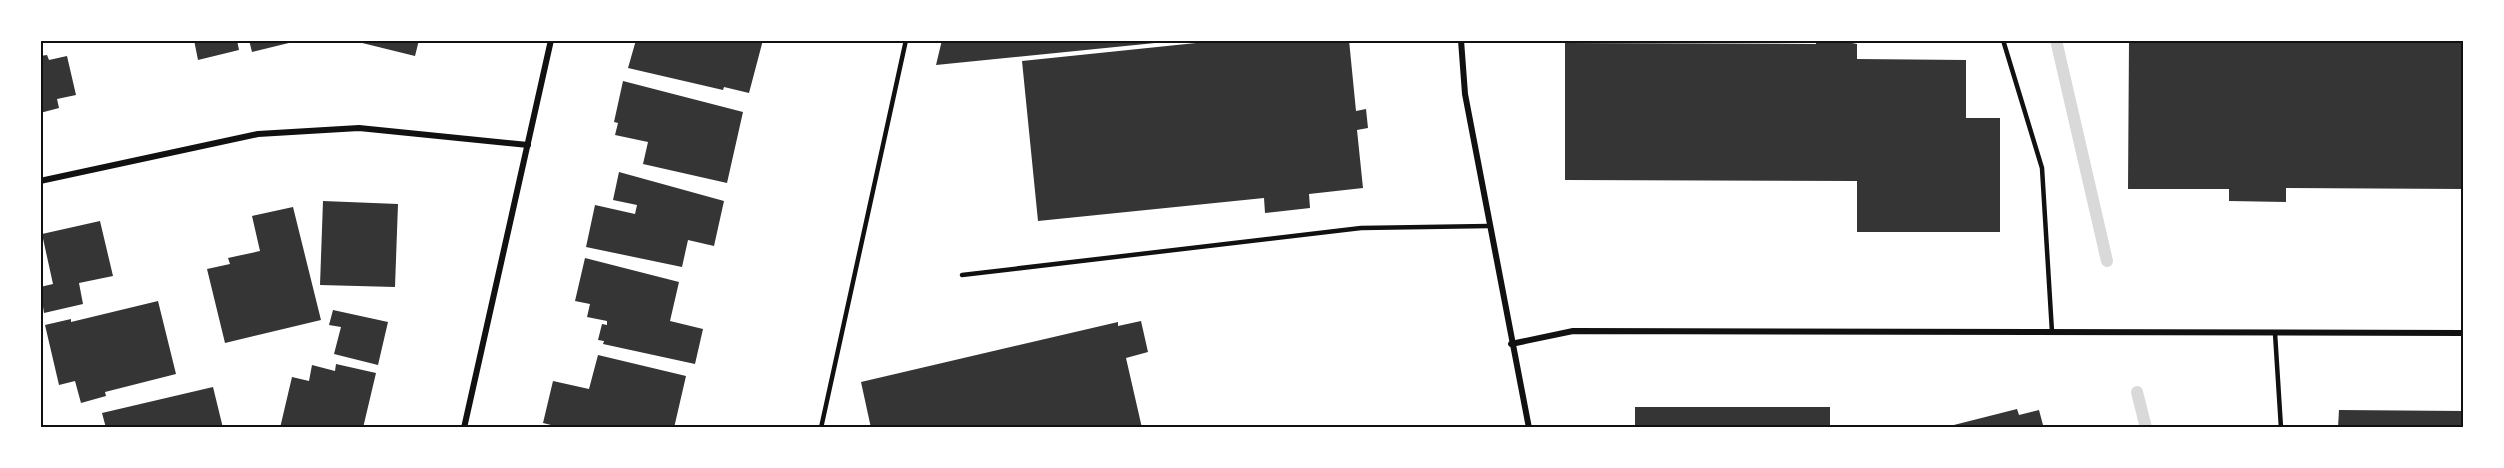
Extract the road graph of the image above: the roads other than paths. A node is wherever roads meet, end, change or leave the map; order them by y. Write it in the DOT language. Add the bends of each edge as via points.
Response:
graph roads {
  1 [pos="551,40"];
  2 [pos="906,40"];
  3 [pos="1461,40"];
  4 [pos="2003,40"];
  5 [pos="528,145"];
  6 [pos="40,181"];
  7 [pos="1489,226"];
  8 [pos="962,275"];
  9 [pos="2052,332"];
  10 [pos="2275,333"];
  11 [pos="2463,333"];
  12 [pos="1511,344"];
  13 [pos="464,428"];
  14 [pos="821,428"];
  15 [pos="1529,428"];
  16 [pos="2281,428"];
  1 -- 5 [label="street"];
  2 -- 14 [label="lane"];
  3 -- 7 [label="street" via="1465,94"];
  4 -- 9 [label="lane" via="2042,168"];
  5 -- 6 [label="street" via="359,128 258,134"];
  5 -- 13 [label="street"];
  7 -- 8 [label="lane" via="1361,228"];
  7 -- 12 [label="street"];
  9 -- 10 [label="street"];
  9 -- 12 [label="street" via="1573,331"];
  10 -- 11 [label="street"];
  10 -- 16 [label="lane"];
  12 -- 15 [label="street"];
}
